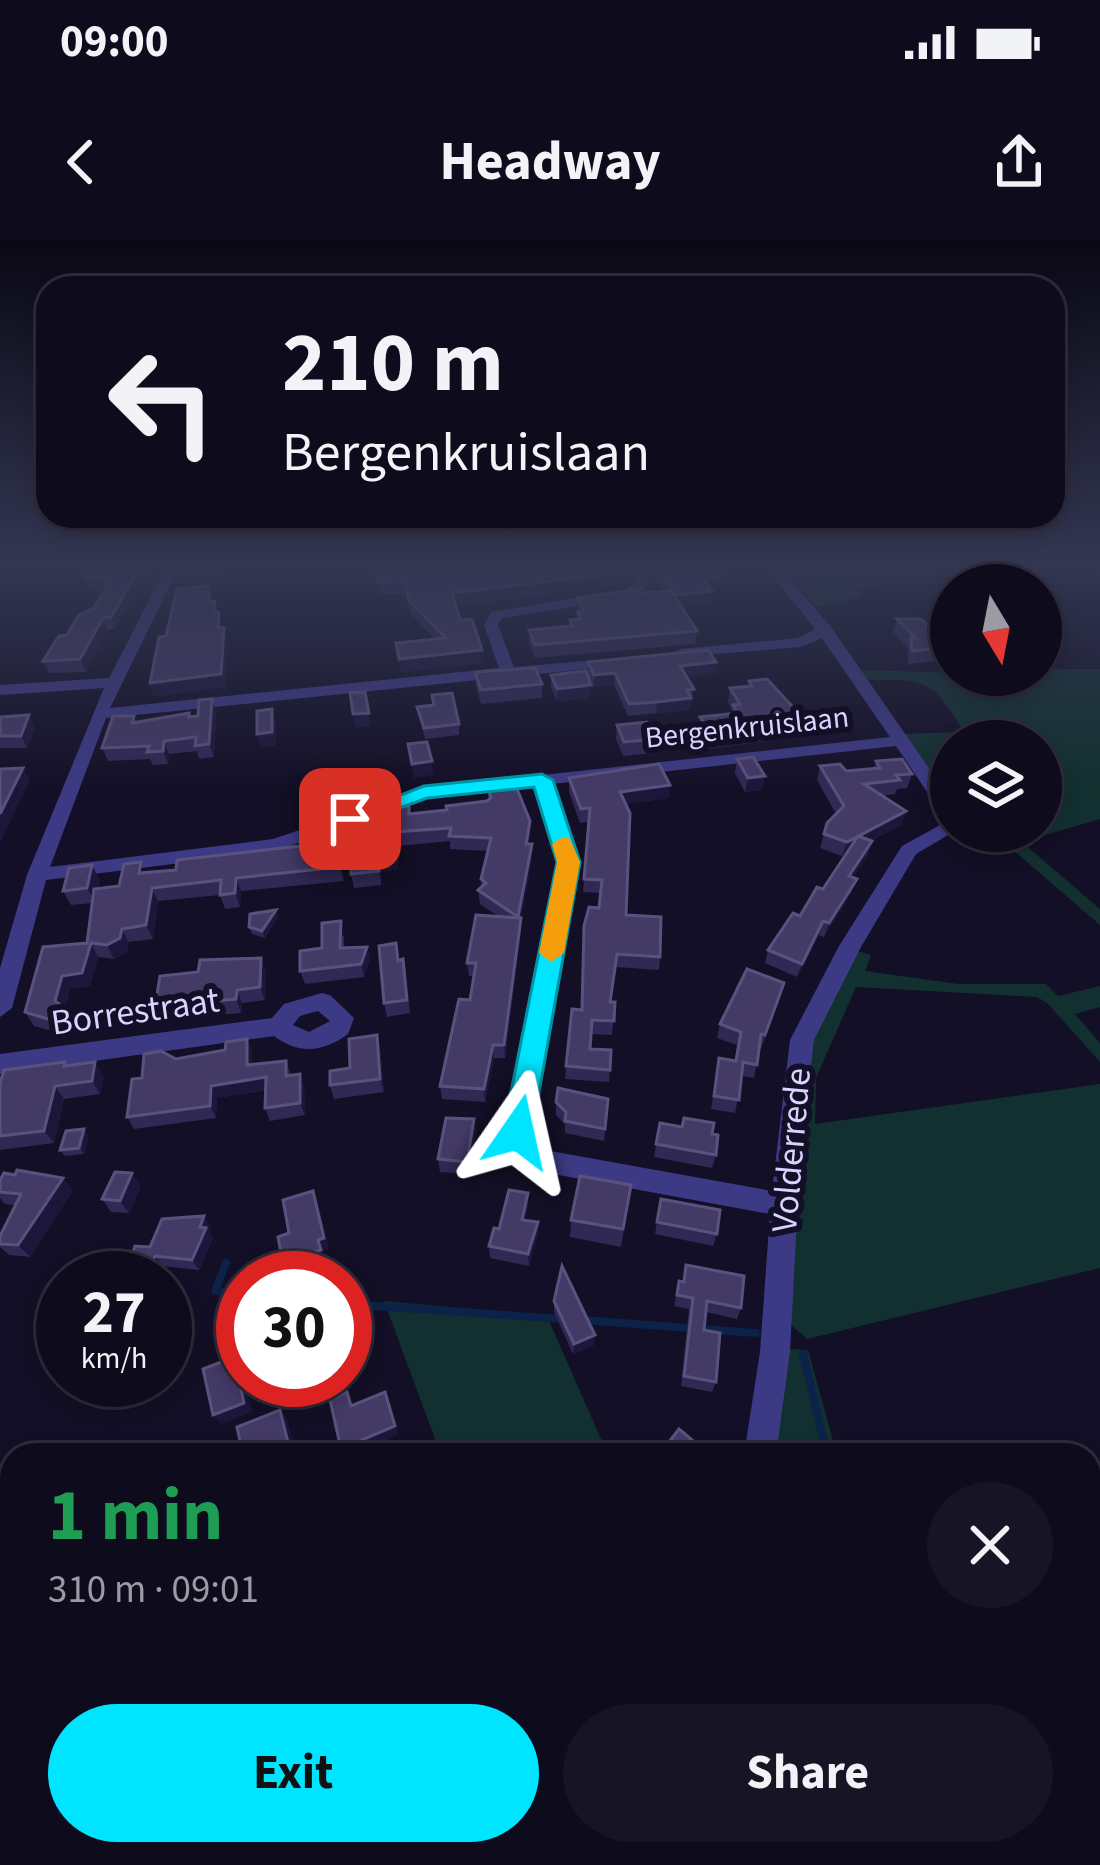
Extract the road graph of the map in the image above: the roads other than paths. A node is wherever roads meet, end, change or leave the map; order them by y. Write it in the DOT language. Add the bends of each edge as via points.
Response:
graph roads {
  1 [pos="137,639"];
  2 [pos="496,639"];
  3 [pos="806,639"];
  4 [pos="830,639"];
  5 [pos="801,641"];
  6 [pos="837,652"];
  7 [pos="666,656"];
  8 [pos="644,658"];
  9 [pos="508,672"];
  10 [pos="115,682"];
  11 [pos="0,690"];
  12 [pos="99,714"];
  13 [pos="899,741"];
  14 [pos="542,780"];
  15 [pos="930,784"];
  16 [pos="930,838"];
  17 [pos="37,875"];
  18 [pos="0,1008"];
  19 [pos="279,1026"];
  20 [pos="0,1064"];
  21 [pos="784,1204"];
  22 [pos="762,1443"];
  1 -- 10 [label="street"];
  2 -- 9 [label="street"];
  3 -- 5 [label="street"];
  4 -- 6 [label="street"];
  5 -- 6 [label="street"];
  5 -- 7 [label="street"];
  6 -- 13 [label="street"];
  8 -- 9 [label="street"];
  9 -- 12 [label="street"];
  10 -- 11 [label="street"];
  10 -- 12 [label="street"];
  12 -- 17 [label="street"];
  13 -- 14 [label="street, Bergenkruislaan"];
  13 -- 15 [label="street"];
  14 -- 17 [label="street, Bergenkruislaan" via="424,793 276,845"];
  14 -- 21 [label="street" via="568,862 518,1132 538,1160"];
  16 -- 21 [label="street, Volderrede" via="909,850 802,1040"];
  17 -- 18 [label="street"];
  19 -- 20 [label="street, Borrestraat"];
  21 -- 22 [label="street, Volderrede"];
}
